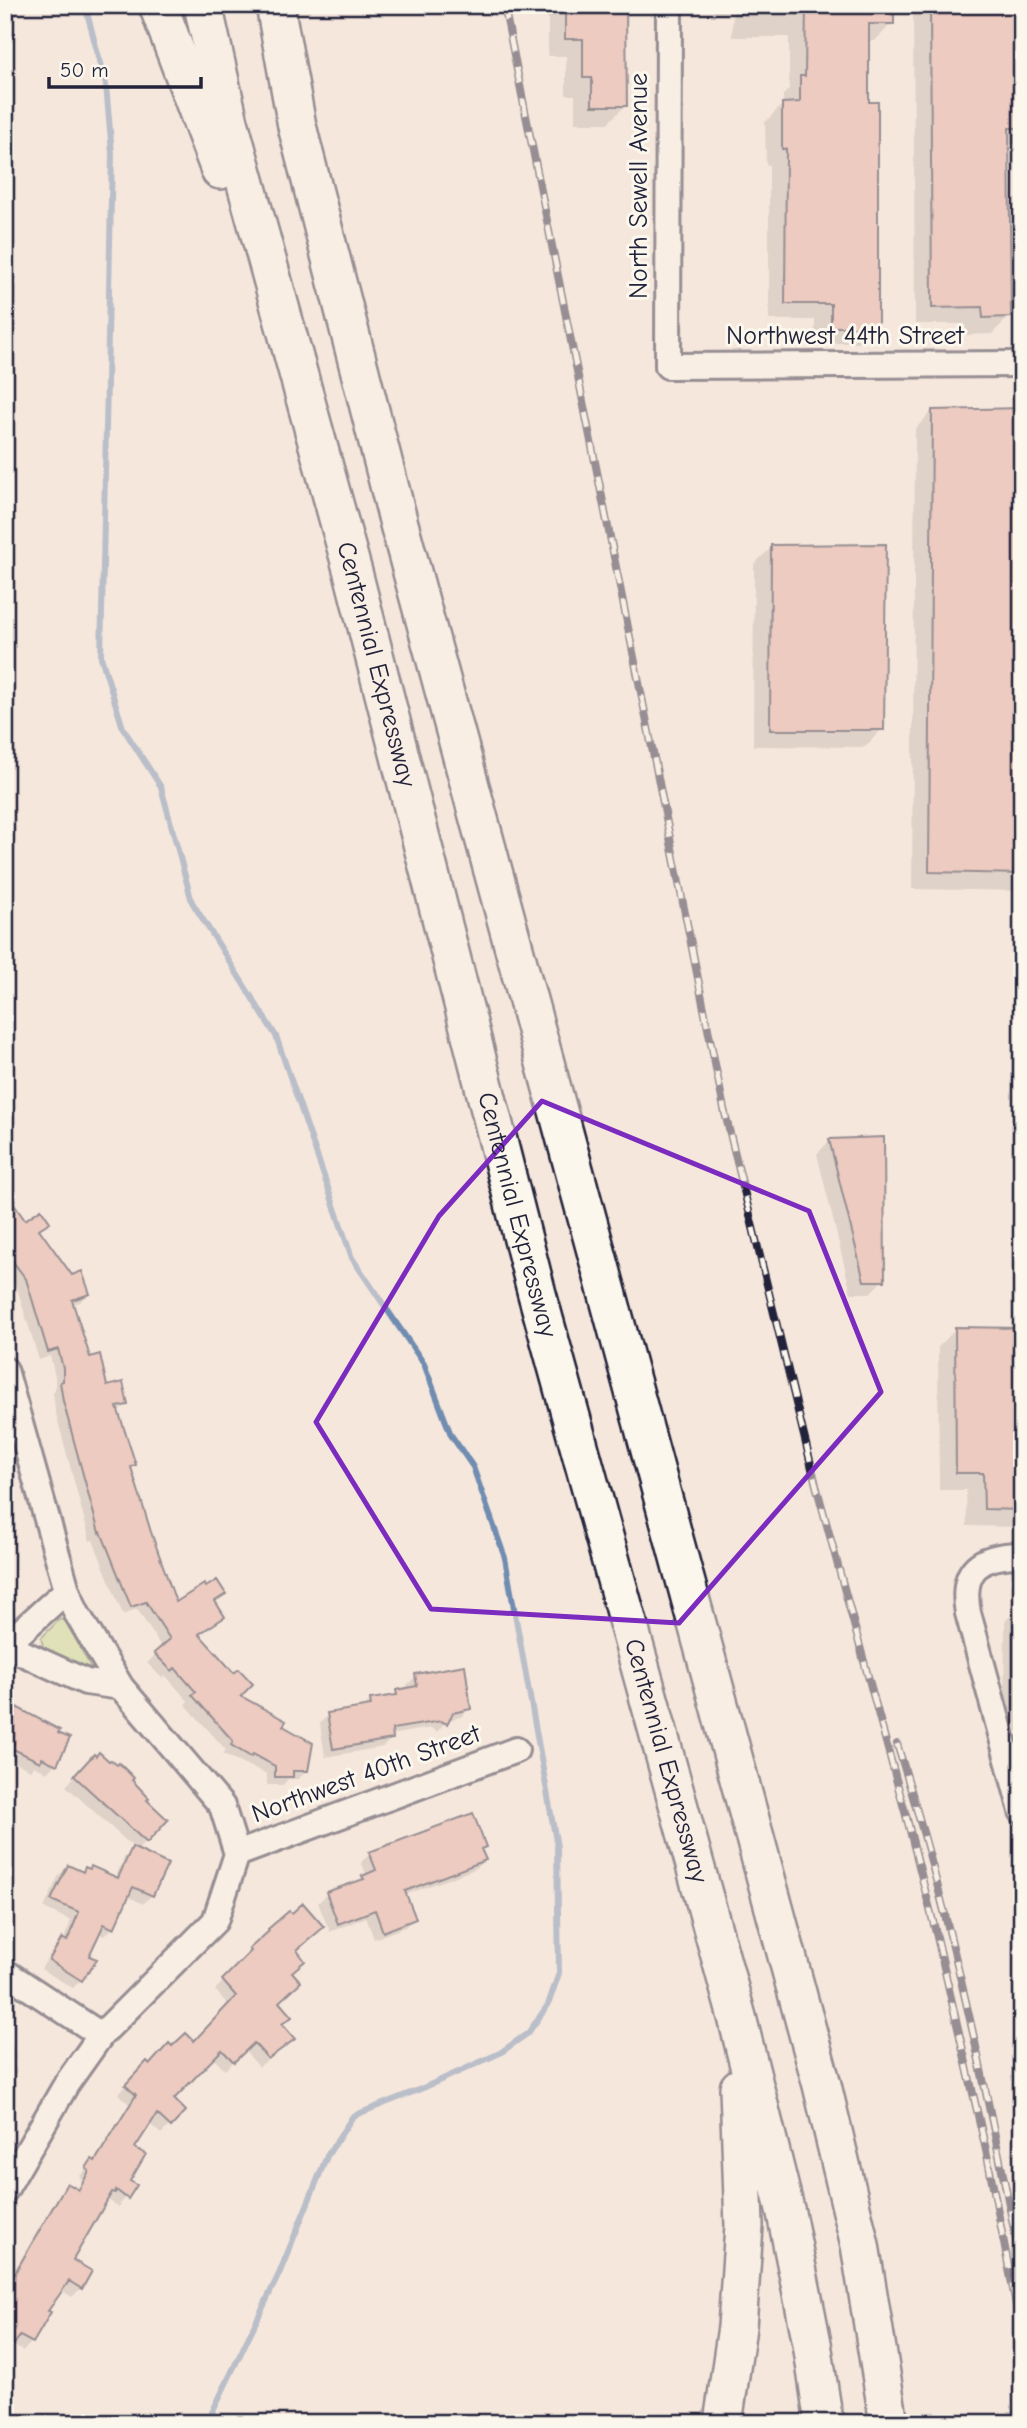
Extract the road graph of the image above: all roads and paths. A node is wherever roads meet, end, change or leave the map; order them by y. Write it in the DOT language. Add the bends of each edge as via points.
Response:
graph roads {
  1 [pos="159,5"];
  2 [pos="203,5"];
  3 [pos="275,5"];
  4 [pos="669,5"];
  5 [pos="1022,364"];
  6 [pos="668,366"];
  7 [pos="303,390"];
  8 [pos="5,1370"];
  9 [pos="1022,1555"];
  10 [pos="67,1590"];
  11 [pos="6,1645"];
  12 [pos="121,1687"];
  13 [pos="516,1750"];
  14 [pos="1022,1811"];
  15 [pos="237,1854"];
  16 [pos="5,1972"];
  17 [pos="737,2017"];
  18 [pos="102,2035"];
  19 [pos="5,2190"];
  20 [pos="881,2364"];
  21 [pos="723,2423"];
  22 [pos="824,2423"];
  23 [pos="889,2423"];
  24 [pos="896,2423"];
  1 -- 7 [label="highway"];
  2 -- 7 [label="highway, Centennial Expressway" via="229,122"];
  3 -- 20 [label="highway" via="297,126 399,524 822,2085 860,2245"];
  4 -- 6 [label="street, North Sewell Avenue"];
  5 -- 6 [label="street, Northwest 44th Street"];
  7 -- 17 [label="highway, Centennial Expressway" via="537,1294"];
  8 -- 10 [label="street"];
  9 -- 14 [label="street" via="986,1559 975,1567 965,1589"];
  10 -- 11 [label="street"];
  10 -- 12 [label="street"];
  11 -- 12 [label="street" via="86,1682"];
  12 -- 15 [label="street" via="222,1805"];
  13 -- 15 [label="street, Northwest 40th Street"];
  15 -- 18 [label="street" via="215,1921"];
  16 -- 18 [label="street"];
  17 -- 21 [label="highway" via="744,2226 737,2327"];
  17 -- 22 [label="highway, Centennial Expressway" via="786,2213"];
  18 -- 19 [label="street" via="67,2083"];
  20 -- 23 [label="highway"];
  20 -- 24 [label="highway"];
}
